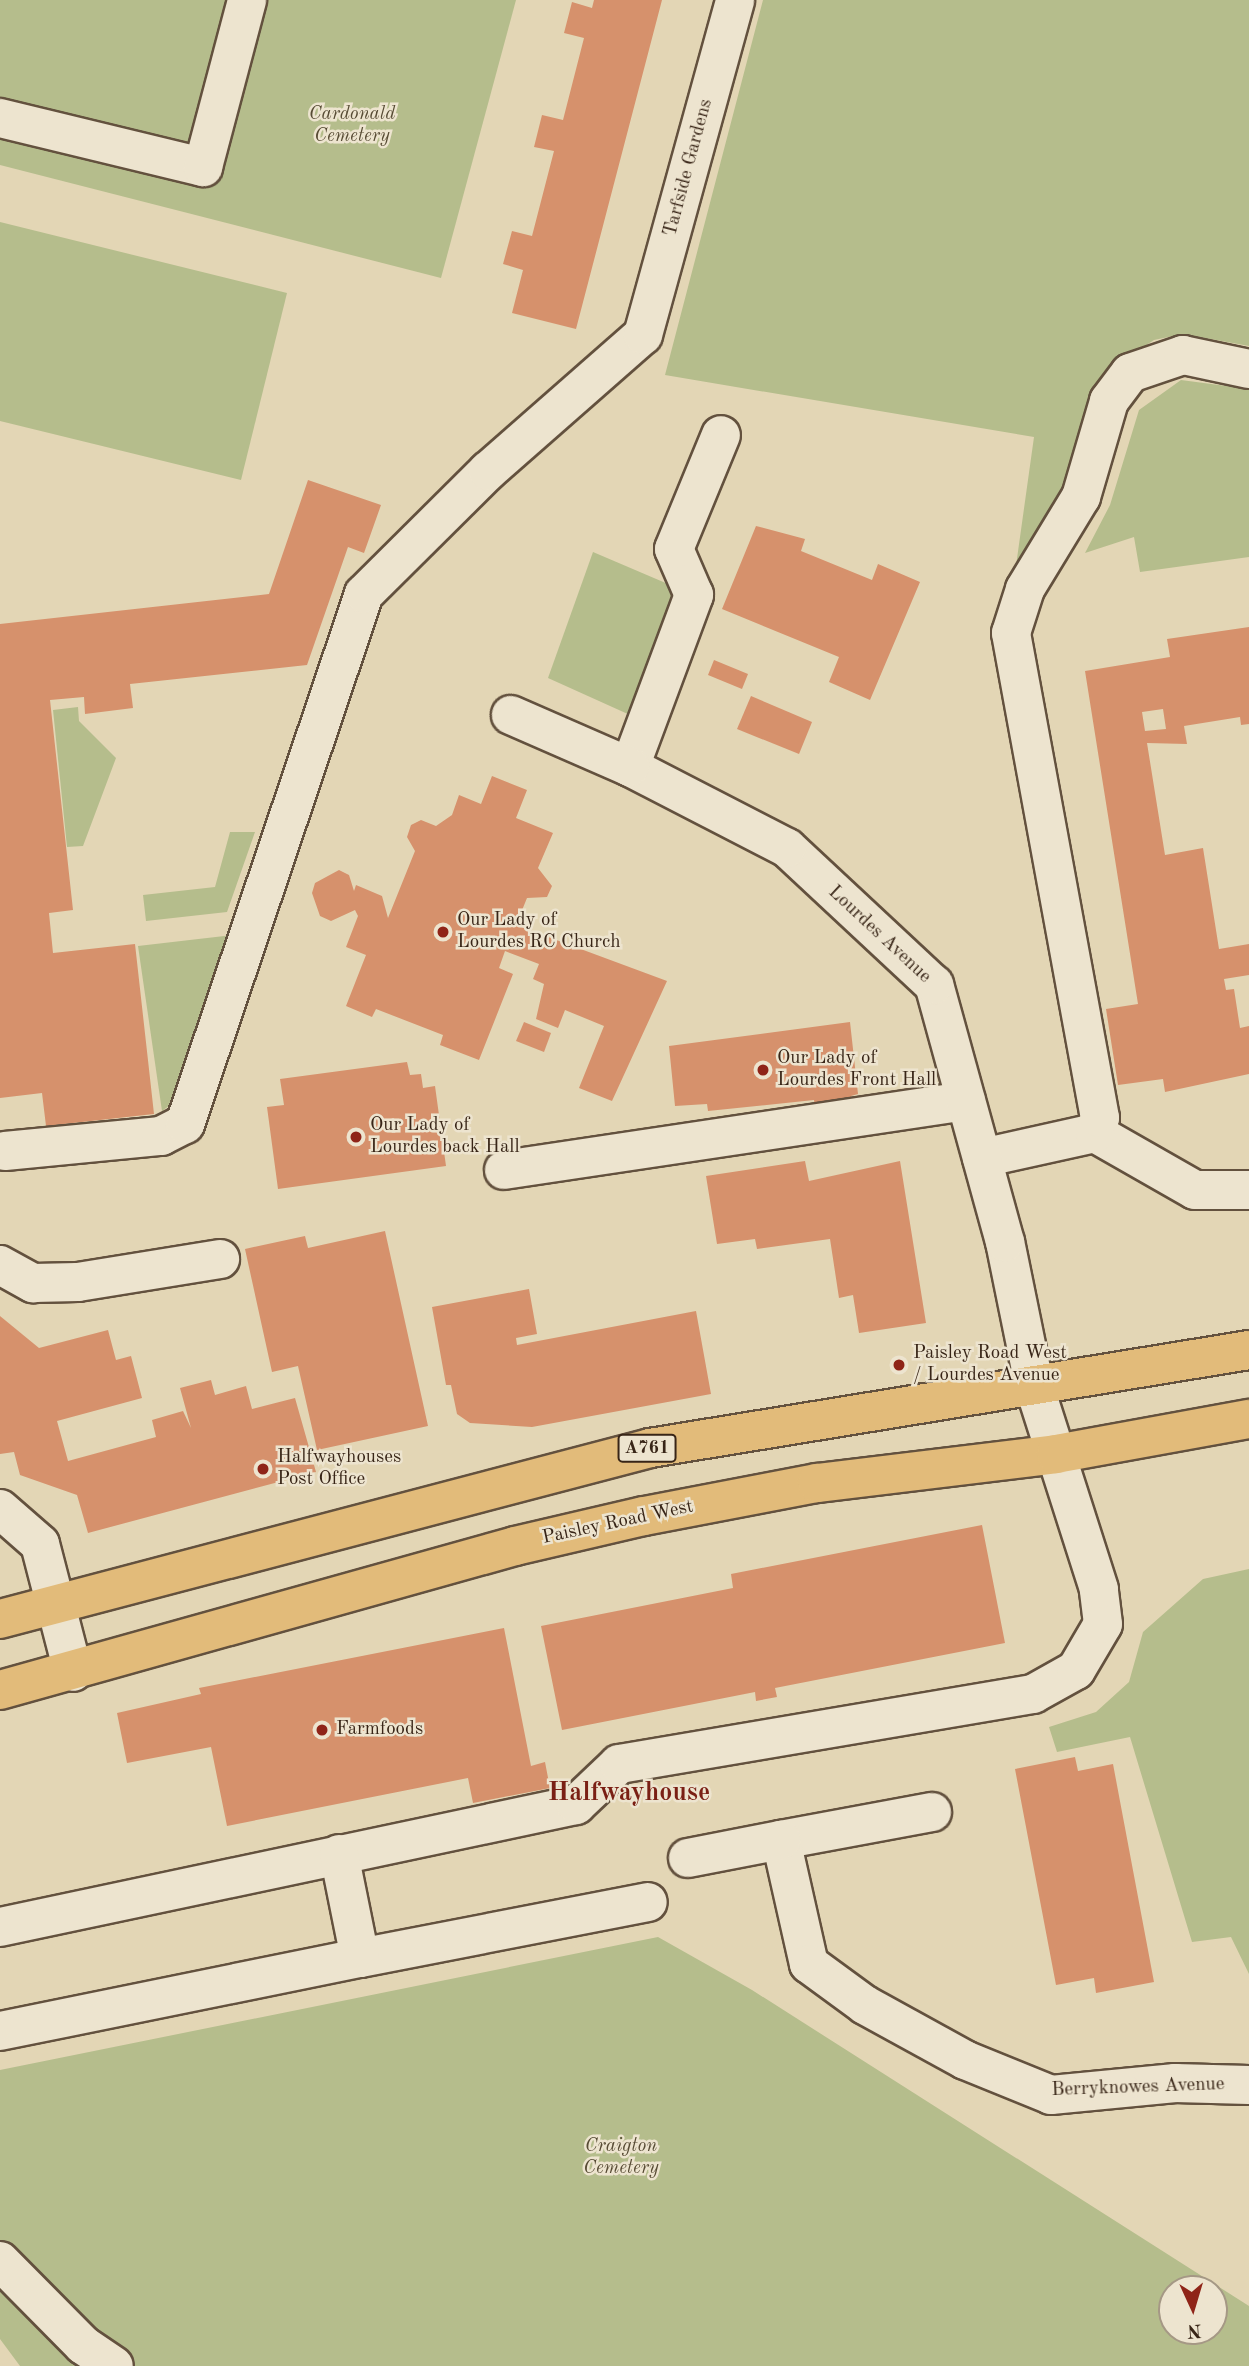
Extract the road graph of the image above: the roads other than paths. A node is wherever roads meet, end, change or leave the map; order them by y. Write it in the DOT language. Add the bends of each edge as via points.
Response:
graph roads {
  1 [pos="247,0"];
  2 [pos="735,0"];
  3 [pos="0,118"];
  4 [pos="1249,369"];
  5 [pos="721,435"];
  6 [pos="511,715"];
  7 [pos="630,767"];
  8 [pos="966,1101"];
  9 [pos="1096,1133"];
  10 [pos="5,1150"];
  11 [pos="982,1158"];
  12 [pos="503,1170"];
  13 [pos="1249,1190"];
  14 [pos="220,1259"];
  15 [pos="0,1265"];
  16 [pos="1249,1350"];
  17 [pos="1034,1390"];
  18 [pos="1249,1419"];
  19 [pos="1056,1454"];
  20 [pos="0,1509"];
  21 [pos="57,1604"];
  22 [pos="0,1619"];
  23 [pos="74,1672"];
  24 [pos="0,1689"];
  25 [pos="932,1812"];
  26 [pos="781,1840"];
  27 [pos="339,1854"];
  28 [pos="688,1858"];
  29 [pos="648,1902"];
  30 [pos="0,1927"];
  31 [pos="360,1958"];
  32 [pos="0,2031"];
  33 [pos="1249,2085"];
  34 [pos="0,2261"];
  35 [pos="114,2366"];
  1 -- 3 [label="street" via="203,167"];
  2 -- 10 [label="street, Tarfside Gardens" via="643,335 488,471 364,594 185,1124 161,1136"];
  4 -- 9 [label="street" via="1183,355 1130,373 1109,401 1081,498 1025,589 1011,633 1100,1118"];
  5 -- 7 [label="street" via="674,549 694,595"];
  6 -- 7 [label="street, Lourdes Avenue"];
  7 -- 8 [label="street, Lourdes Avenue" via="787,848 934,985"];
  8 -- 11 [label="street, Lourdes Avenue"];
  8 -- 12 [label="street"];
  9 -- 11 [label="street"];
  9 -- 13 [label="street" via="1195,1190"];
  11 -- 17 [label="street, Lourdes Avenue"];
  14 -- 15 [label="street" via="78,1282 33,1283"];
  16 -- 17 [label="main road, A761"];
  17 -- 19 [label="street, Lourdes Avenue"];
  17 -- 21 [label="main road, A761" via="797,1419 650,1448"];
  18 -- 19 [label="main road, Paisley Road West"];
  19 -- 23 [label="main road, Paisley Road West" via="817,1483 644,1516 515,1546"];
  19 -- 27 [label="street, Lourdes Avenue" via="1099,1589 1102,1624 1076,1670 1044,1688 619,1764 576,1805"];
  20 -- 21 [label="street" via="40,1544"];
  21 -- 22 [label="main road, A761"];
  21 -- 23 [label="street"];
  23 -- 24 [label="main road, Paisley Road West"];
  25 -- 26 [label="street"];
  26 -- 28 [label="street"];
  26 -- 33 [label="street, Berryknowes Avenue" via="809,1964 865,2005 965,2060 1051,2095 1175,2083"];
  27 -- 30 [label="street, Lourdes Avenue"];
  27 -- 31 [label="street"];
  29 -- 31 [label="street"];
  31 -- 32 [label="street"];
  34 -- 35 [label="street" via="83,2346"];
}
